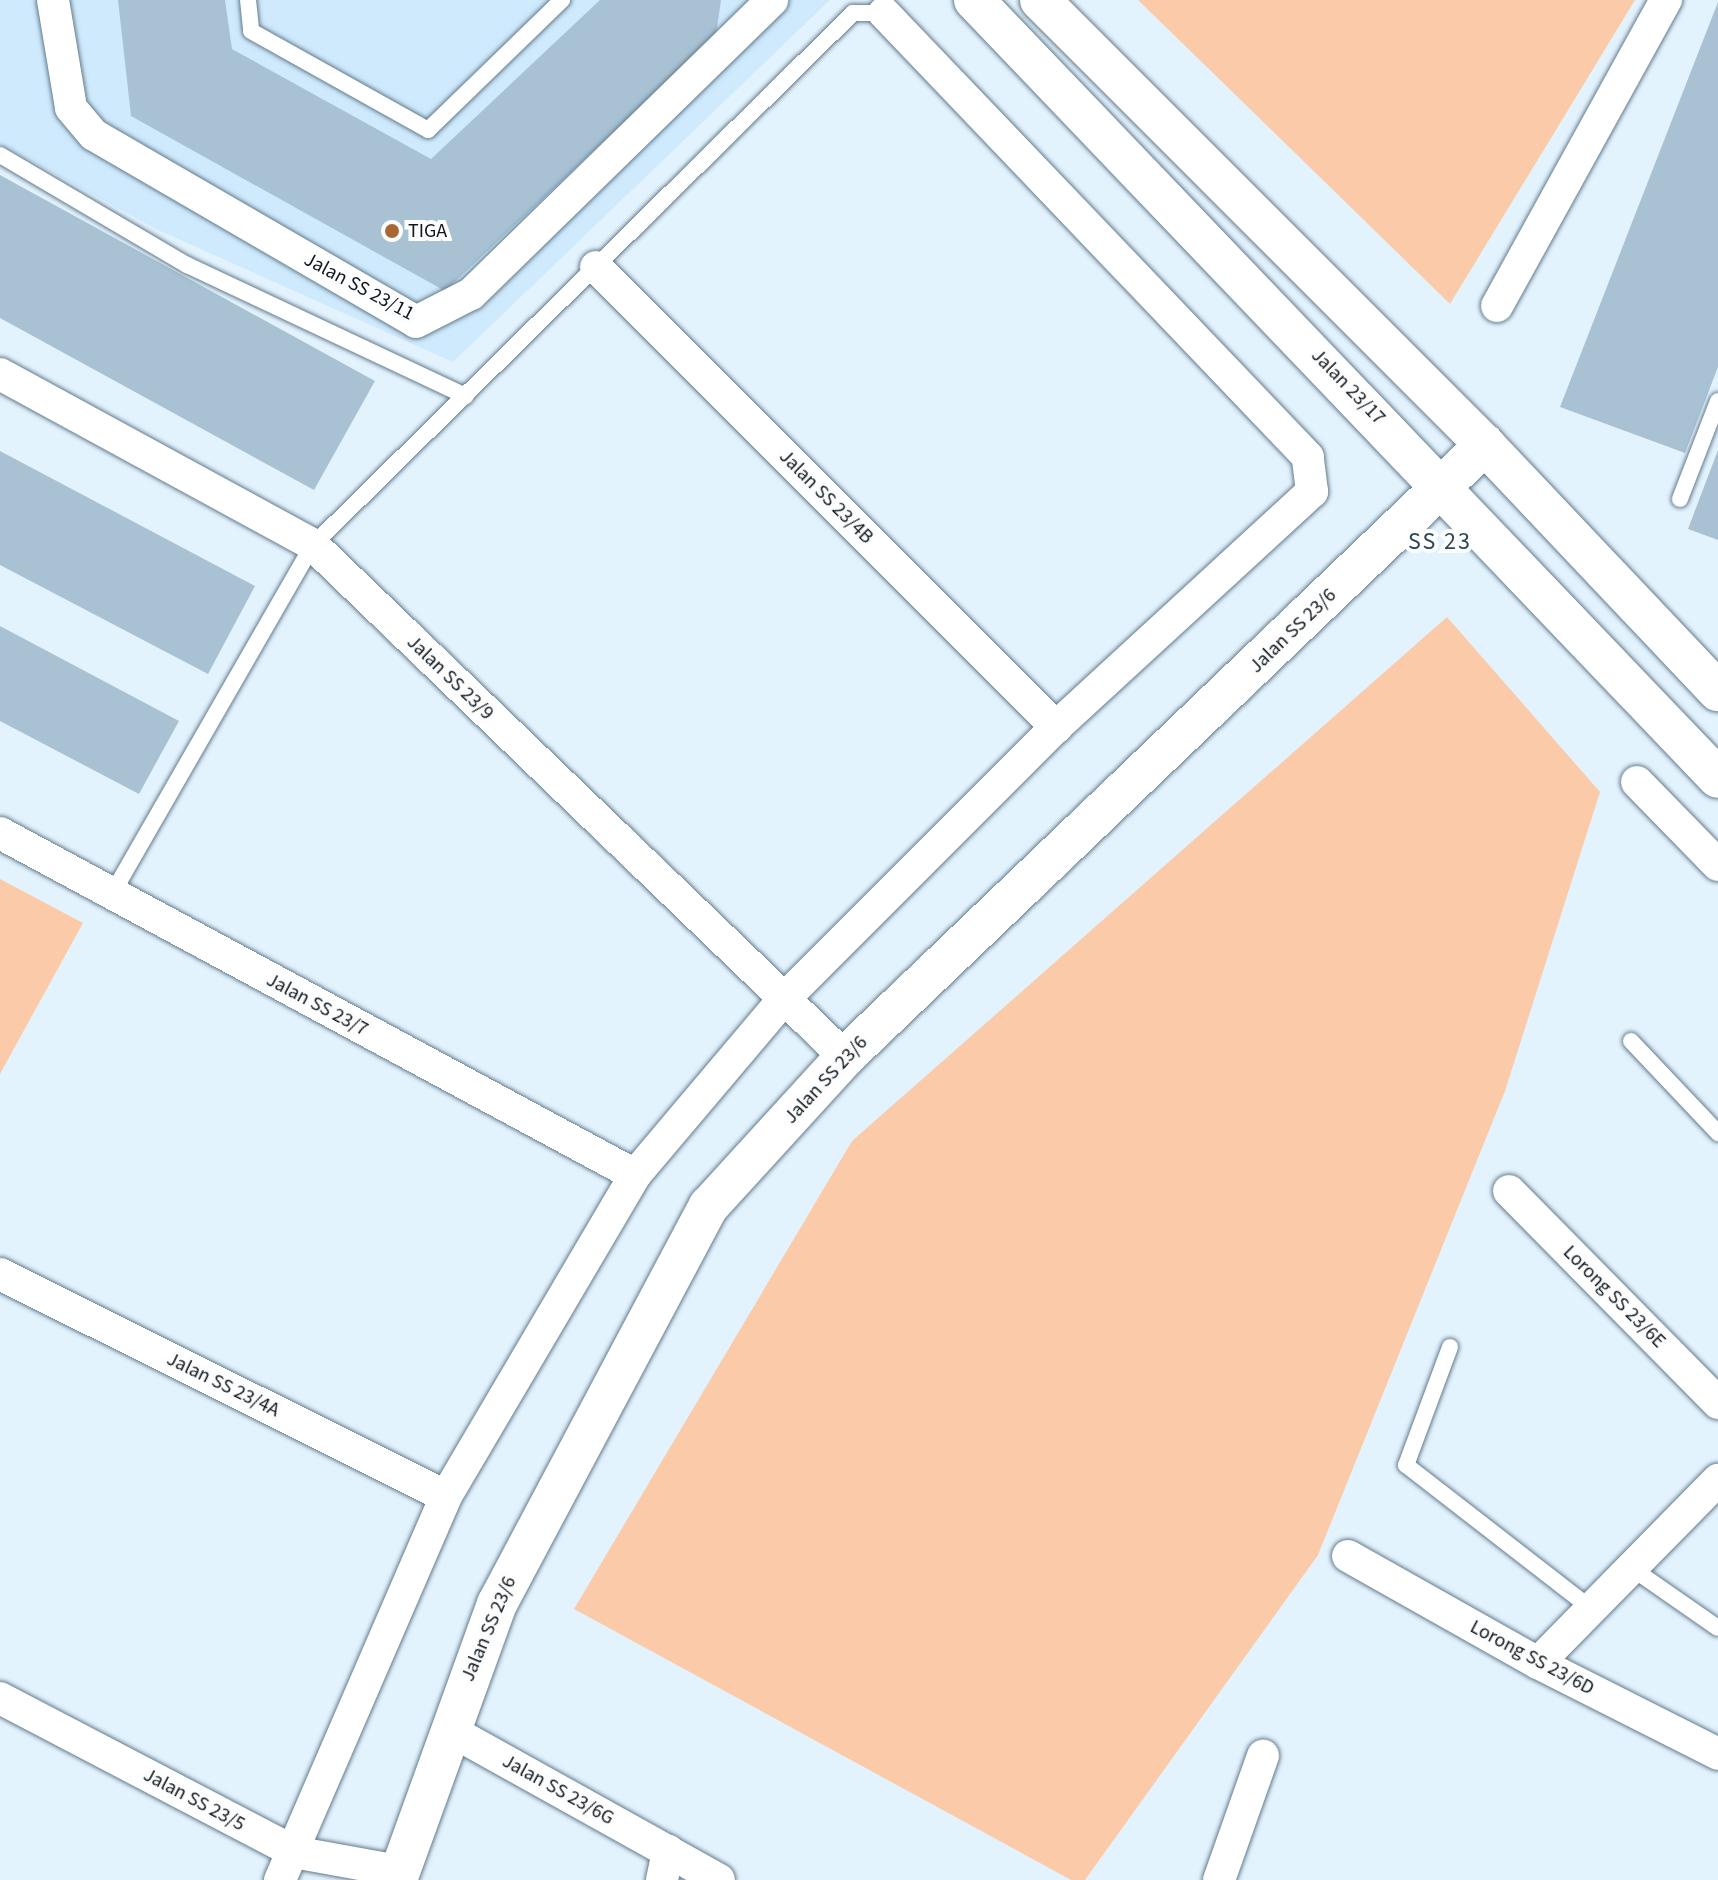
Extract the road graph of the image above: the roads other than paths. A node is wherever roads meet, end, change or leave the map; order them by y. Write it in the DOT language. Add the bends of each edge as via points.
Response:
graph roads {
  1 [pos="53,0"];
  2 [pos="248,0"];
  3 [pos="562,0"];
  4 [pos="772,0"];
  5 [pos="974,0"];
  6 [pos="1040,0"];
  7 [pos="1666,0"];
  8 [pos="884,13"];
  9 [pos="0,155"];
  10 [pos="596,267"];
  11 [pos="1497,306"];
  12 [pos="0,374"];
  13 [pos="466,396"];
  14 [pos="1718,401"];
  15 [pos="1485,445"];
  16 [pos="1444,487"];
  17 [pos="1680,499"];
  18 [pos="313,545"];
  19 [pos="1718,691"];
  20 [pos="1056,727"];
  21 [pos="1718,778"];
  22 [pos="1637,782"];
  23 [pos="0,833"];
  24 [pos="1718,865"];
  25 [pos="112,894"];
  26 [pos="783,1000"];
  27 [pos="1631,1041"];
  28 [pos="845,1057"];
  29 [pos="1718,1133"];
  30 [pos="635,1175"];
  31 [pos="1509,1191"];
  32 [pos="0,1274"];
  33 [pos="1450,1347"];
  34 [pos="1718,1403"];
  35 [pos="1718,1480"];
  36 [pos="446,1496"];
  37 [pos="1348,1556"];
  38 [pos="1633,1569"];
  39 [pos="1593,1610"];
  40 [pos="1718,1628"];
  41 [pos="1538,1663"];
  42 [pos="0,1698"];
  43 [pos="448,1729"];
  44 [pos="1718,1754"];
  45 [pos="1263,1756"];
  46 [pos="287,1866"];
  47 [pos="665,1866"];
  48 [pos="398,1876"];
  49 [pos="719,1880"];
  50 [pos="1219,1880"];
  1 -- 4 [label="street, Jalan SS 23/11" via="71,108 94,135 416,322 471,294"];
  2 -- 3 [label="lane" via="251,31 428,130"];
  5 -- 16 [label="street, Jalan 23/17"];
  6 -- 15 [label="street"];
  7 -- 11 [label="street"];
  8 -- 10 [label="lane" via="853,13"];
  8 -- 20 [label="street" via="1308,457 1314,475 1312,492"];
  9 -- 13 [label="lane" via="187,265"];
  10 -- 13 [label="lane"];
  10 -- 20 [label="street, Jalan SS 23/4B"];
  12 -- 18 [label="street, Jalan SS 23/9"];
  13 -- 18 [label="lane"];
  14 -- 17 [label="lane"];
  15 -- 16 [label="street, Jalan SS 23/6"];
  15 -- 19 [label="street"];
  16 -- 21 [label="street, Jalan 23/17"];
  16 -- 28 [label="street, Jalan SS 23/6"];
  18 -- 25 [label="lane"];
  18 -- 26 [label="street, Jalan SS 23/9"];
  20 -- 26 [label="street"];
  22 -- 24 [label="street"];
  23 -- 25 [label="street, Jalan SS 23/7"];
  25 -- 30 [label="street, Jalan SS 23/7"];
  26 -- 28 [label="street, Jalan SS 23/9"];
  26 -- 30 [label="street"];
  27 -- 29 [label="lane"];
  28 -- 43 [label="street, Jalan SS 23/6" via="709,1206 497,1604"];
  30 -- 36 [label="street"];
  31 -- 34 [label="street, Lorong SS 23/6E"];
  32 -- 36 [label="street, Jalan SS 23/4A"];
  33 -- 39 [label="lane" via="1406,1465"];
  35 -- 38 [label="street"];
  36 -- 46 [label="street"];
  37 -- 41 [label="street, Lorong SS 23/6D"];
  38 -- 39 [label="street"];
  38 -- 40 [label="lane"];
  39 -- 41 [label="street"];
  41 -- 44 [label="street, Lorong SS 23/6D"];
  42 -- 46 [label="street, Jalan SS 23/5"];
  43 -- 47 [label="street, Jalan SS 23/6G"];
  43 -- 48 [label="street, Jalan SS 23/6"];
  45 -- 50 [label="street"];
  46 -- 48 [label="street, Jalan SS 23/5"];
  47 -- 49 [label="street, Jalan SS 23/6G"];
}
